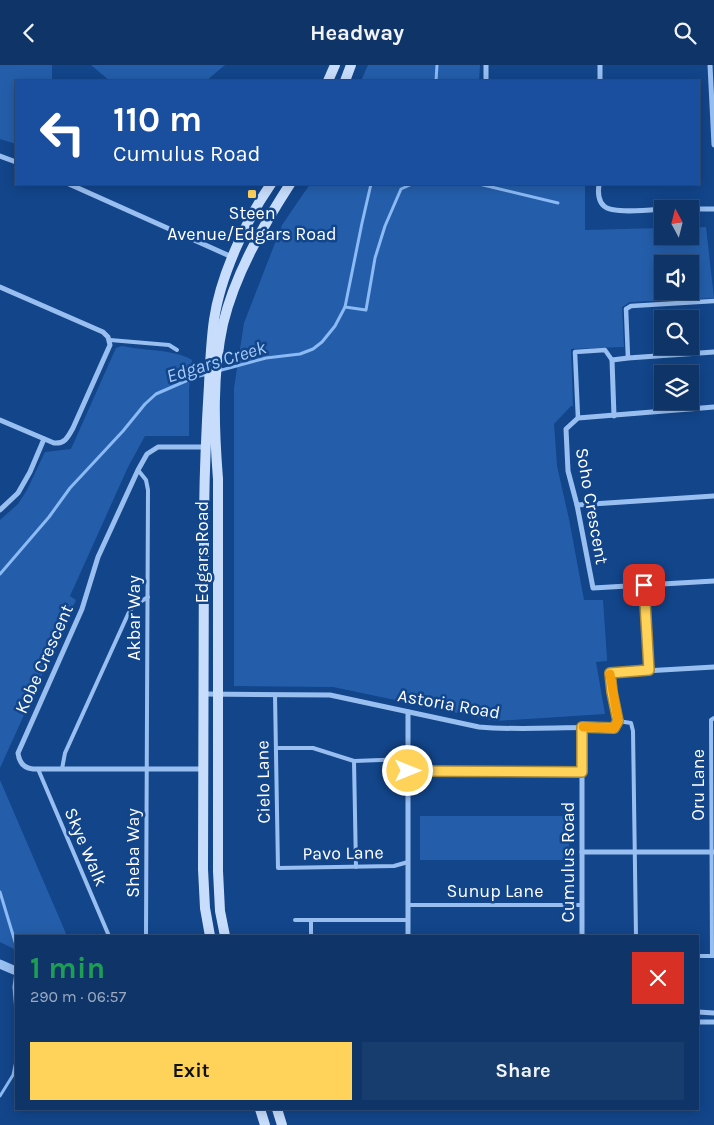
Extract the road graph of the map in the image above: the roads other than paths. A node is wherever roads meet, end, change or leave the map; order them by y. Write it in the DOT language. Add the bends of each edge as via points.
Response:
graph roads {
  1 [pos="335,65"];
  2 [pos="351,65"];
  3 [pos="486,65"];
  4 [pos="600,65"];
  5 [pos="710,65"];
  6 [pos="328,80"];
  7 [pos="345,80"];
  8 [pos="486,80"];
  9 [pos="600,80"];
  10 [pos="714,145"];
  11 [pos="0,156"];
  12 [pos="15,162"];
  13 [pos="71,185"];
  14 [pos="270,185"];
  15 [pos="289,185"];
  16 [pos="598,185"];
  17 [pos="654,209"];
  18 [pos="699,209"];
  19 [pos="714,209"];
  20 [pos="232,257"];
  21 [pos="246,263"];
  22 [pos="0,287"];
  23 [pos="714,301"];
  24 [pos="110,340"];
  25 [pos="216,343"];
  26 [pos="177,350"];
  27 [pos="714,352"];
  28 [pos="628,357"];
  29 [pos="612,360"];
  30 [pos="212,400"];
  31 [pos="714,407"];
  32 [pos="614,416"];
  33 [pos="578,418"];
  34 [pos="0,420"];
  35 [pos="44,439"];
  36 [pos="206,447"];
  37 [pos="138,470"];
  38 [pos="714,496"];
  39 [pos="577,505"];
  40 [pos="0,510"];
  41 [pos="714,581"];
  42 [pos="644,585"];
  43 [pos="148,597"];
  44 [pos="714,667"];
  45 [pos="649,670"];
  46 [pos="204,695"];
  47 [pos="218,695"];
  48 [pos="275,695"];
  49 [pos="408,712"];
  50 [pos="714,718"];
  51 [pos="618,721"];
  52 [pos="582,727"];
  53 [pos="276,749"];
  54 [pos="408,759"];
  55 [pos="354,761"];
  56 [pos="38,769"];
  57 [pos="62,769"];
  58 [pos="203,769"];
  59 [pos="147,770"];
  60 [pos="408,771"];
  61 [pos="582,772"];
  62 [pos="582,852"];
  63 [pos="634,852"];
  64 [pos="713,852"];
  65 [pos="408,862"];
  66 [pos="356,867"];
  67 [pos="278,868"];
  68 [pos="408,905"];
  69 [pos="582,905"];
  70 [pos="295,920"];
  71 [pos="311,920"];
  72 [pos="408,920"];
  73 [pos="109,935"];
  74 [pos="146,935"];
  75 [pos="210,935"];
  76 [pos="225,935"];
  77 [pos="311,935"];
  78 [pos="408,935"];
  79 [pos="582,935"];
  80 [pos="636,935"];
  81 [pos="699,956"];
  82 [pos="713,956"];
  83 [pos="0,964"];
  84 [pos="15,971"];
  85 [pos="699,1012"];
  86 [pos="714,1013"];
  87 [pos="699,1022"];
  88 [pos="714,1022"];
  89 [pos="260,1110"];
  90 [pos="277,1110"];
  91 [pos="265,1125"];
  92 [pos="282,1125"];
  1 -- 6 [label="main road"];
  2 -- 7 [label="main road"];
  3 -- 8 [label="street"];
  4 -- 9 [label="street"];
  5 -- 10 [label="street"];
  11 -- 12 [label="street"];
  13 -- 20 [label="street"];
  14 -- 20 [label="main road, Edgars Road"];
  15 -- 21 [label="main road, Edgars Road"];
  16 -- 17 [label="street" via="600,202 606,208"];
  18 -- 19 [label="street"];
  20 -- 21 [label="street"];
  20 -- 25 [label="main road, Edgars Road" via="214,319"];
  21 -- 25 [label="main road, Edgars Road"];
  22 -- 24 [label="street" via="103,332"];
  23 -- 28 [label="street" via="631,306 626,309"];
  24 -- 26 [label="lane" via="169,345"];
  24 -- 35 [label="street" via="109,349 69,436 58,443"];
  25 -- 30 [label="main road, Edgars Road"];
  27 -- 28 [label="street"];
  28 -- 29 [label="street"];
  29 -- 32 [label="street"];
  29 -- 33 [label="street" via="604,350 575,352"];
  30 -- 36 [label="main road, Edgars Road"];
  30 -- 47 [label="main road, Edgars Road" via="218,479"];
  31 -- 32 [label="street"];
  32 -- 33 [label="street"];
  33 -- 39 [label="street, Soho Crescent" via="566,429 568,471"];
  34 -- 35 [label="street"];
  35 -- 40 [label="street" via="18,493"];
  36 -- 37 [label="street, Kobe Crescent" via="154,449 147,454"];
  36 -- 46 [label="main road, Edgars Road"];
  37 -- 43 [label="lane, Akbar Way" via="146,480 148,490"];
  37 -- 56 [label="street, Kobe Crescent" via="98,557 82,609 19,747 21,763 28,769"];
  38 -- 39 [label="street"];
  39 -- 42 [label="street, Soho Crescent" via="592,588"];
  41 -- 42 [label="street, Soho Crescent"];
  42 -- 45 [label="lane"];
  43 -- 57 [label="lane" via="129,612 65,753"];
  43 -- 59 [label="lane, Akbar Way"];
  44 -- 45 [label="street"];
  45 -- 51 [label="street" via="610,673"];
  46 -- 47 [label="street, Astoria Road"];
  46 -- 58 [label="main road, Edgars Road"];
  47 -- 48 [label="street, Astoria Road"];
  47 -- 76 [label="main road, Edgars Road" via="218,878"];
  48 -- 49 [label="street, Astoria Road" via="330,695"];
  48 -- 53 [label="lane, Cielo Lane"];
  49 -- 52 [label="street, Astoria Road" via="500,729"];
  49 -- 54 [label="street"];
  50 -- 64 [label="lane, Oru Lane" via="711,720"];
  51 -- 52 [label="street, Astoria Road" via="614,728"];
  51 -- 63 [label="lane" via="630,723 633,731"];
  52 -- 61 [label="street, Cumulus Road"];
  53 -- 55 [label="lane" via="313,748"];
  53 -- 67 [label="lane, Cielo Lane"];
  54 -- 55 [label="lane"];
  54 -- 60 [label="street"];
  55 -- 66 [label="lane"];
  56 -- 57 [label="street"];
  56 -- 73 [label="lane, Skye Walk"];
  57 -- 59 [label="street"];
  58 -- 59 [label="street"];
  58 -- 75 [label="main road, Edgars Road" via="204,894"];
  59 -- 74 [label="lane, Sheba Way"];
  60 -- 61 [label="lane"];
  60 -- 65 [label="street"];
  61 -- 62 [label="street, Cumulus Road"];
  62 -- 63 [label="street"];
  62 -- 69 [label="street, Cumulus Road"];
  63 -- 64 [label="street"];
  63 -- 80 [label="lane"];
  64 -- 82 [label="lane, Oru Lane"];
  65 -- 66 [label="lane, Pavo Lane" via="394,866"];
  65 -- 68 [label="street"];
  66 -- 67 [label="lane, Pavo Lane"];
  68 -- 69 [label="lane, Sunup Lane"];
  68 -- 72 [label="street"];
  69 -- 79 [label="street, Cumulus Road"];
  70 -- 71 [label="lane"];
  71 -- 72 [label="lane"];
  71 -- 77 [label="lane"];
  72 -- 78 [label="street"];
  81 -- 82 [label="lane"];
  83 -- 84 [label="street"];
  85 -- 86 [label="street"];
  87 -- 88 [label="street"];
  89 -- 91 [label="main road"];
  90 -- 92 [label="main road"];
}
